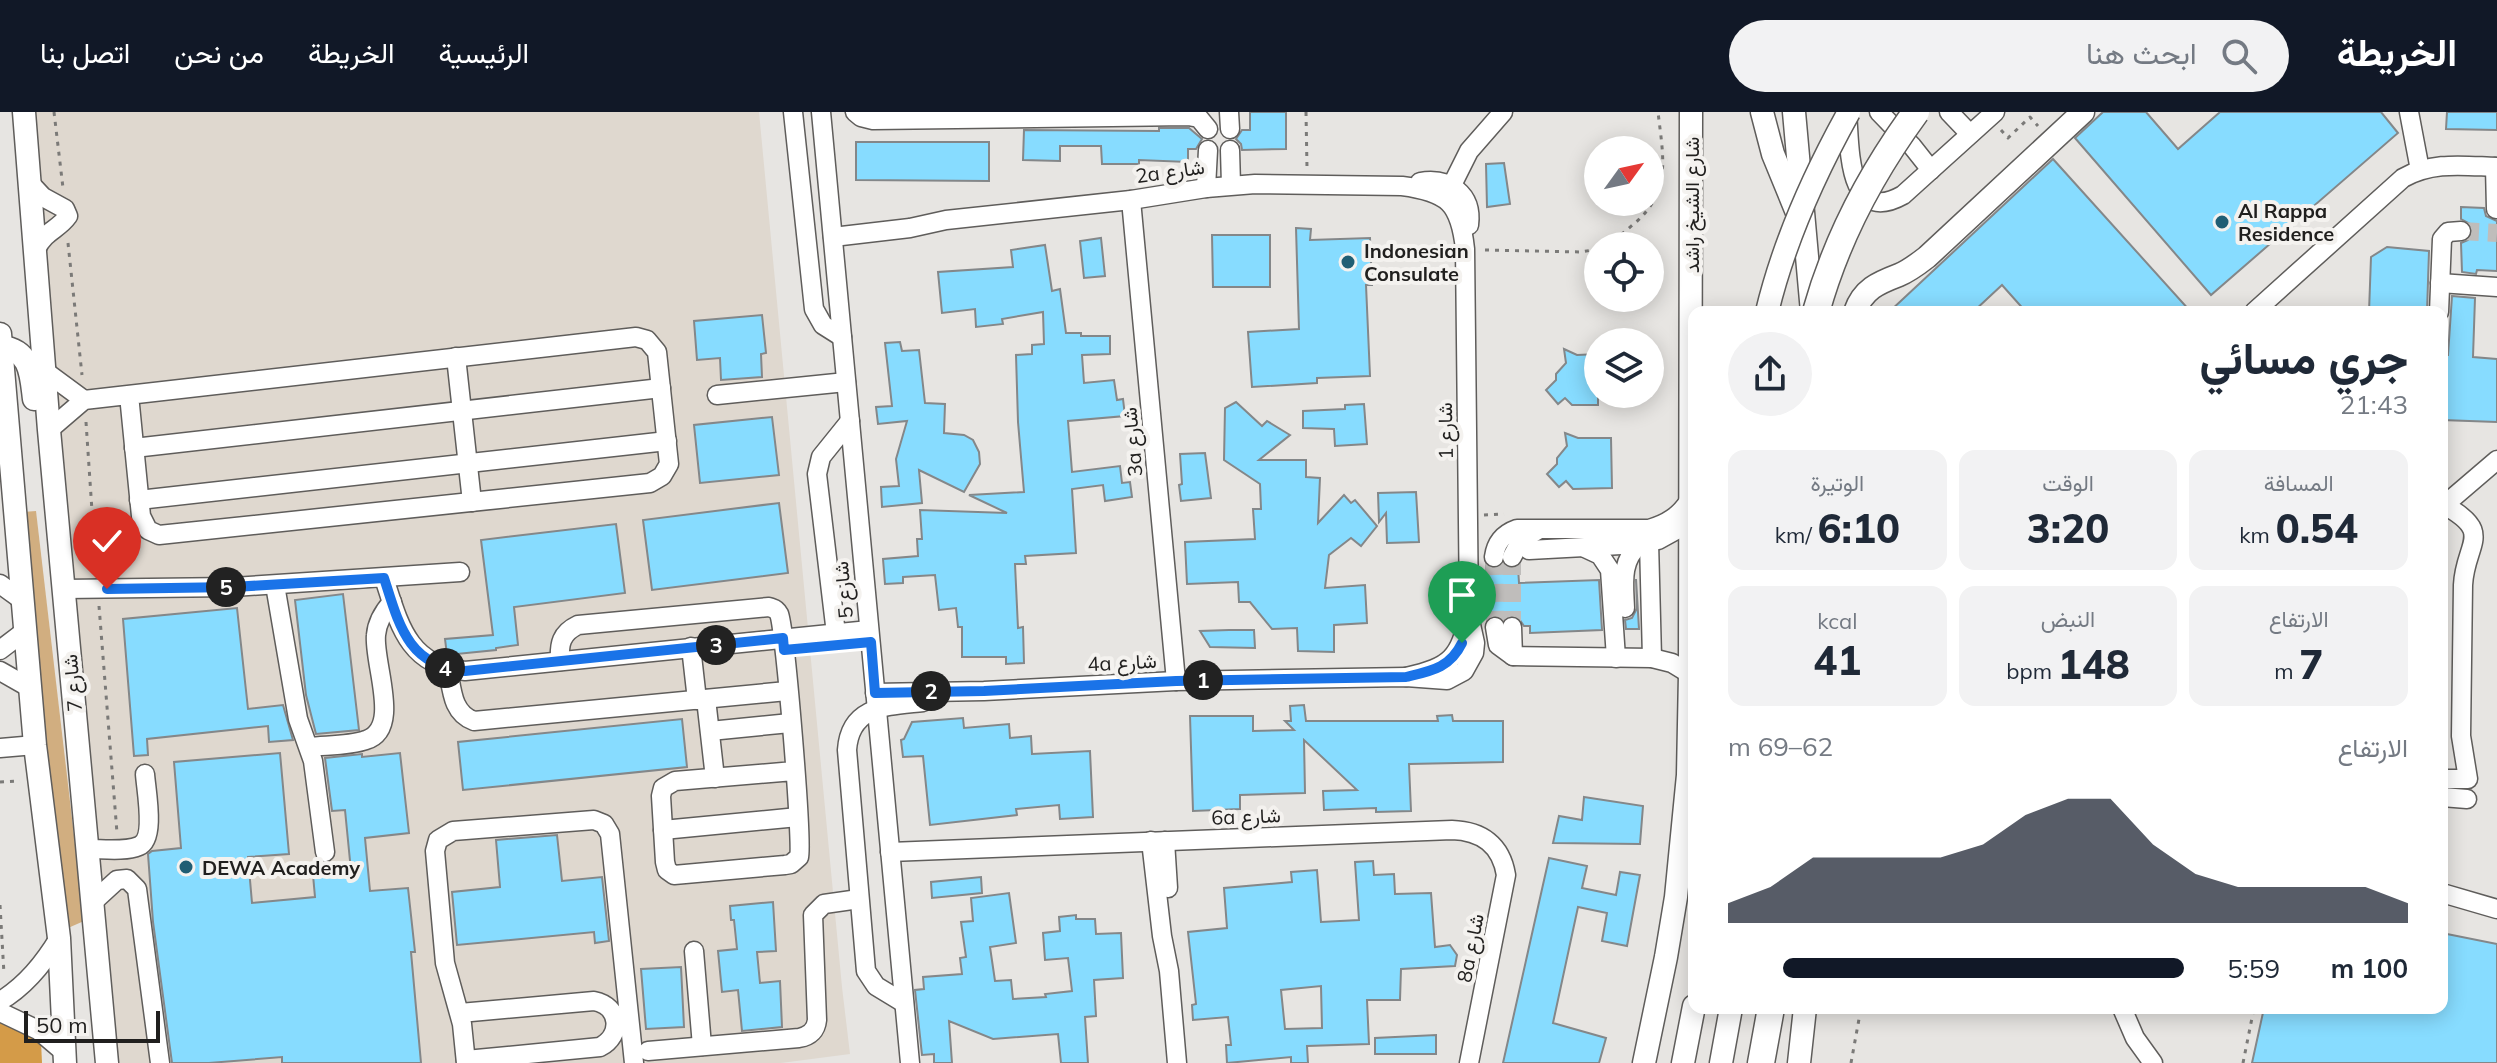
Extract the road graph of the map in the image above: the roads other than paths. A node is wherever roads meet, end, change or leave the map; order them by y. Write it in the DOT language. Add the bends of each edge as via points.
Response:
graph roads {
  1 [pos="24,112"];
  2 [pos="793,112"];
  3 [pos="821,112"];
  4 [pos="855,112"];
  5 [pos="1503,112"];
  6 [pos="1691,112"];
  7 [pos="1762,112"];
  8 [pos="1848,112"];
  9 [pos="1879,112"];
  10 [pos="1916,112"];
  11 [pos="1949,112"];
  12 [pos="2083,112"];
  13 [pos="2409,112"];
  14 [pos="1992,115"];
  15 [pos="1797,119"];
  16 [pos="1208,129"];
  17 [pos="1970,134"];
  18 [pos="1208,150"];
  19 [pos="1230,150"];
  20 [pos="2496,167"];
  21 [pos="1931,170"];
  22 [pos="2420,170"];
  23 [pos="30,183"];
  24 [pos="1231,185"];
  25 [pos="1206,188"];
  26 [pos="1454,193"];
  27 [pos="1131,200"];
  28 [pos="2496,209"];
  29 [pos="832,230"];
  30 [pos="1806,230"];
  31 [pos="2461,231"];
  32 [pos="36,249"];
  33 [pos="1690,276"];
  34 [pos="2440,283"];
  35 [pos="2497,287"];
  36 [pos="1690,306"];
  37 [pos="1697,306"];
  38 [pos="1769,306"];
  39 [pos="1813,306"];
  40 [pos="1816,306"];
  41 [pos="1858,306"];
  42 [pos="2261,306"];
  43 [pos="2439,306"];
  44 [pos="0,334"];
  45 [pos="842,337"];
  46 [pos="1,347"];
  47 [pos="456,357"];
  48 [pos="46,372"];
  49 [pos="846,382"];
  50 [pos="661,388"];
  51 [pos="129,395"];
  52 [pos="717,395"];
  53 [pos="84,400"];
  54 [pos="462,411"];
  55 [pos="850,421"];
  56 [pos="4,436"];
  57 [pos="50,437"];
  58 [pos="667,441"];
  59 [pos="134,448"];
  60 [pos="2497,460"];
  61 [pos="468,463"];
  62 [pos="139,500"];
  63 [pos="472,502"];
  64 [pos="2448,502"];
  65 [pos="2448,509"];
  66 [pos="1688,510"];
  67 [pos="1688,512"];
  68 [pos="1644,543"];
  69 [pos="1582,547"];
  70 [pos="460,572"];
  71 [pos="384,578"];
  72 [pos="0,584"];
  73 [pos="275,585"];
  74 [pos="63,589"];
  75 [pos="22,600"];
  76 [pos="392,602"];
  77 [pos="1503,627"];
  78 [pos="25,631"];
  79 [pos="870,636"];
  80 [pos="836,639"];
  81 [pos="783,644"];
  82 [pos="691,647"];
  83 [pos="0,650"];
  84 [pos="1621,658"];
  85 [pos="1652,658"];
  86 [pos="560,661"];
  87 [pos="1458,665"];
  88 [pos="448,669"];
  89 [pos="0,671"];
  90 [pos="1688,673"];
  91 [pos="1176,681"];
  92 [pos="30,688"];
  93 [pos="787,691"];
  94 [pos="701,700"];
  95 [pos="876,700"];
  96 [pos="790,723"];
  97 [pos="710,731"];
  98 [pos="35,745"];
  99 [pos="309,747"];
  100 [pos="0,748"];
  101 [pos="794,771"];
  102 [pos="145,774"];
  103 [pos="1688,775"];
  104 [pos="715,778"];
  105 [pos="2448,779"];
  106 [pos="2448,797"];
  107 [pos="2467,799"];
  108 [pos="798,817"];
  109 [pos="663,830"];
  110 [pos="1158,841"];
  111 [pos="1493,844"];
  112 [pos="88,849"];
  113 [pos="325,852"];
  114 [pos="891,858"];
  115 [pos="2448,895"];
  116 [pos="859,899"];
  117 [pos="93,902"];
  118 [pos="2493,904"];
  119 [pos="59,938"];
  120 [pos="694,951"];
  121 [pos="904,1003"];
  122 [pos="2,1004"];
  123 [pos="460,1013"];
  124 [pos="1692,1014"];
  125 [pos="1730,1014"];
  126 [pos="1770,1014"];
  127 [pos="1804,1014"];
  128 [pos="2124,1014"];
  129 [pos="702,1046"];
  130 [pos="641,1057"];
  131 [pos="68,1060"];
  132 [pos="466,1062"];
  133 [pos="107,1063"];
  134 [pos="160,1063"];
  135 [pos="910,1063"];
  136 [pos="1177,1063"];
  137 [pos="1469,1063"];
  138 [pos="1644,1063"];
  139 [pos="1683,1063"];
  140 [pos="1721,1063"];
  141 [pos="1761,1063"];
  142 [pos="1799,1063"];
  143 [pos="2153,1063"];
  1 -- 23 [label="main road, شارع 7"];
  2 -- 45 [label="street" via="814,309 823,325"];
  3 -- 29 [label="street, شارع 5"];
  4 -- 16 [label="street" via="873,120 1188,116 1199,118"];
  5 -- 26 [label="street" via="1469,151"];
  6 -- 33 [label="main road, شارع الشيخ راشد"];
  7 -- 30 [label="main road" via="1783,180"];
  8 -- 21 [label="street" via="1853,180 1863,194 1878,202 1895,199"];
  8 -- 38 [label="main road, bridge" via="1797,220"];
  9 -- 21 [label="street"];
  10 -- 40 [label="highway, bridge" via="1861,198"];
  11 -- 17 [label="street"];
  12 -- 41 [label="main road" via="1927,257 1873,286"];
  13 -- 22 [label="street"];
  14 -- 17 [label="street"];
  15 -- 30 [label="main road"];
  17 -- 21 [label="street"];
  18 -- 25 [label="street"];
  19 -- 24 [label="street"];
  20 -- 22 [label="street"];
  20 -- 28 [label="street"];
  22 -- 42 [label="street" via="2394,185"];
  23 -- 32 [label="main road, شارع 7"];
  23 -- 32 [label="street" via="68,216"];
  24 -- 25 [label="street, 2a شارع"];
  24 -- 26 [label="street, 2a شارع" via="1402,186 1432,180"];
  25 -- 27 [label="street, 2a شارع"];
  26 -- 87 [label="street, شارع 1" via="1465,249 1469,613 1475,643 1470,663"];
  27 -- 29 [label="street, 2a شارع"];
  27 -- 91 [label="street, 3a شارع"];
  29 -- 45 [label="street, شارع 5"];
  30 -- 39 [label="main road"];
  31 -- 34 [label="street" via="2448,232 2442,239"];
  32 -- 48 [label="main road, شارع 7"];
  33 -- 36 [label="main road, شارع الشيخ راشد"];
  33 -- 37 [label="main road"];
  34 -- 35 [label="street"];
  34 -- 43 [label="street"];
  44 -- 46 [label="main road"];
  45 -- 49 [label="street, شارع 5"];
  46 -- 56 [label="main road"];
  46 -- 57 [label="main road" via="18,352 29,366 37,424"];
  47 -- 50 [label="street" via="642,337 657,352"];
  47 -- 51 [label="street"];
  47 -- 54 [label="street"];
  48 -- 53 [label="street"];
  48 -- 57 [label="main road, شارع 7"];
  49 -- 52 [label="street"];
  49 -- 55 [label="street, شارع 5"];
  50 -- 54 [label="street"];
  50 -- 58 [label="street"];
  51 -- 53 [label="street"];
  51 -- 59 [label="street"];
  53 -- 57 [label="street"];
  54 -- 59 [label="street"];
  54 -- 61 [label="street"];
  55 -- 79 [label="street, شارع 5"];
  55 -- 80 [label="street" via="821,457 817,474"];
  56 -- 75 [label="main road"];
  57 -- 74 [label="main road, شارع 7"];
  58 -- 61 [label="street"];
  58 -- 63 [label="street" via="667,471 650,483"];
  59 -- 62 [label="street"];
  60 -- 64 [label="street"];
  61 -- 62 [label="street"];
  61 -- 63 [label="street"];
  62 -- 63 [label="street" via="145,527 159,535"];
  65 -- 105 [label="street" via="2466,518 2475,541 2463,585 2461,736 2468,779"];
  66 -- 69 [label="street" via="1649,529 1532,532 1512,555"];
  67 -- 68 [label="street" via="1675,532"];
  68 -- 69 [label="street"];
  68 -- 84 [label="street" via="1630,554 1625,568"];
  68 -- 85 [label="street"];
  69 -- 84 [label="street" via="1600,555 1610,570"];
  70 -- 71 [label="street"];
  71 -- 73 [label="street"];
  71 -- 76 [label="street"];
  72 -- 75 [label="street"];
  73 -- 74 [label="street"];
  73 -- 99 [label="street" via="298,719"];
  74 -- 112 [label="main road, شارع 7"];
  75 -- 78 [label="main road"];
  76 -- 88 [label="street" via="408,641"];
  76 -- 99 [label="street" via="380,617 375,636 385,709 379,731 366,740"];
  77 -- 84 [label="street" via="1498,645 1513,656"];
  78 -- 83 [label="street"];
  78 -- 92 [label="main road"];
  79 -- 80 [label="street"];
  79 -- 95 [label="street, شارع 5"];
  80 -- 81 [label="street"];
  81 -- 82 [label="street"];
  81 -- 86 [label="street" via="779,615 769,607 578,625 565,634"];
  81 -- 93 [label="street"];
  82 -- 86 [label="street"];
  82 -- 94 [label="street"];
  84 -- 85 [label="street"];
  85 -- 90 [label="street"];
  86 -- 88 [label="street"];
  87 -- 91 [label="street, 4a شارع" via="1406,677"];
  88 -- 94 [label="street" via="456,707 474,721"];
  89 -- 92 [label="street"];
  91 -- 95 [label="street, 4a شارع"];
  92 -- 98 [label="main road"];
  93 -- 94 [label="street"];
  93 -- 96 [label="street"];
  94 -- 97 [label="street"];
  95 -- 114 [label="street, شارع 5"];
  95 -- 116 [label="street" via="848,742"];
  96 -- 97 [label="street"];
  96 -- 101 [label="street"];
  97 -- 104 [label="street"];
  98 -- 100 [label="street"];
  98 -- 119 [label="main road"];
  99 -- 113 [label="street"];
  101 -- 104 [label="street"];
  101 -- 108 [label="street"];
  102 -- 112 [label="street" via="149,833 144,844"];
  103 -- 138 [label="main road, شارع الشيخ راشد" via="1676,897"];
  104 -- 109 [label="street" via="666,784 661,796"];
  106 -- 107 [label="street"];
  108 -- 109 [label="street"];
  108 -- 109 [label="street" via="801,852 795,862 694,874 667,870"];
  110 -- 111 [label="street, 6a شارع" via="1452,830 1475,832"];
  110 -- 114 [label="street, 6a شارع" via="974,848"];
  110 -- 136 [label="street"];
  111 -- 137 [label="street, 8a شارع" via="1504,864 1505,886"];
  112 -- 117 [label="main road, شارع 7"];
  114 -- 121 [label="street, شارع 5"];
  115 -- 118 [label="street"];
  116 -- 121 [label="street" via="868,976"];
  116 -- 129 [label="street" via="824,904 813,915 817,1020 812,1032 799,1038"];
  117 -- 133 [label="main road, شارع 7"];
  117 -- 134 [label="street" via="117,880 127,879 137,889"];
  119 -- 122 [label="street" via="36,972"];
  119 -- 131 [label="main road"];
  120 -- 129 [label="street"];
  121 -- 135 [label="street, شارع 5"];
  122 -- 131 [label="street"];
  123 -- 130 [label="street" via="445,963 438,840 453,831 599,821 610,834"];
  123 -- 132 [label="street"];
  123 -- 132 [label="street" via="594,1001 608,1006 616,1018 615,1033 600,1047"];
  124 -- 139 [label="main road"];
  125 -- 140 [label="main road"];
  126 -- 141 [label="highway"];
  127 -- 142 [label="main road"];
  128 -- 143 [label="street"];
  129 -- 130 [label="street"];
}
